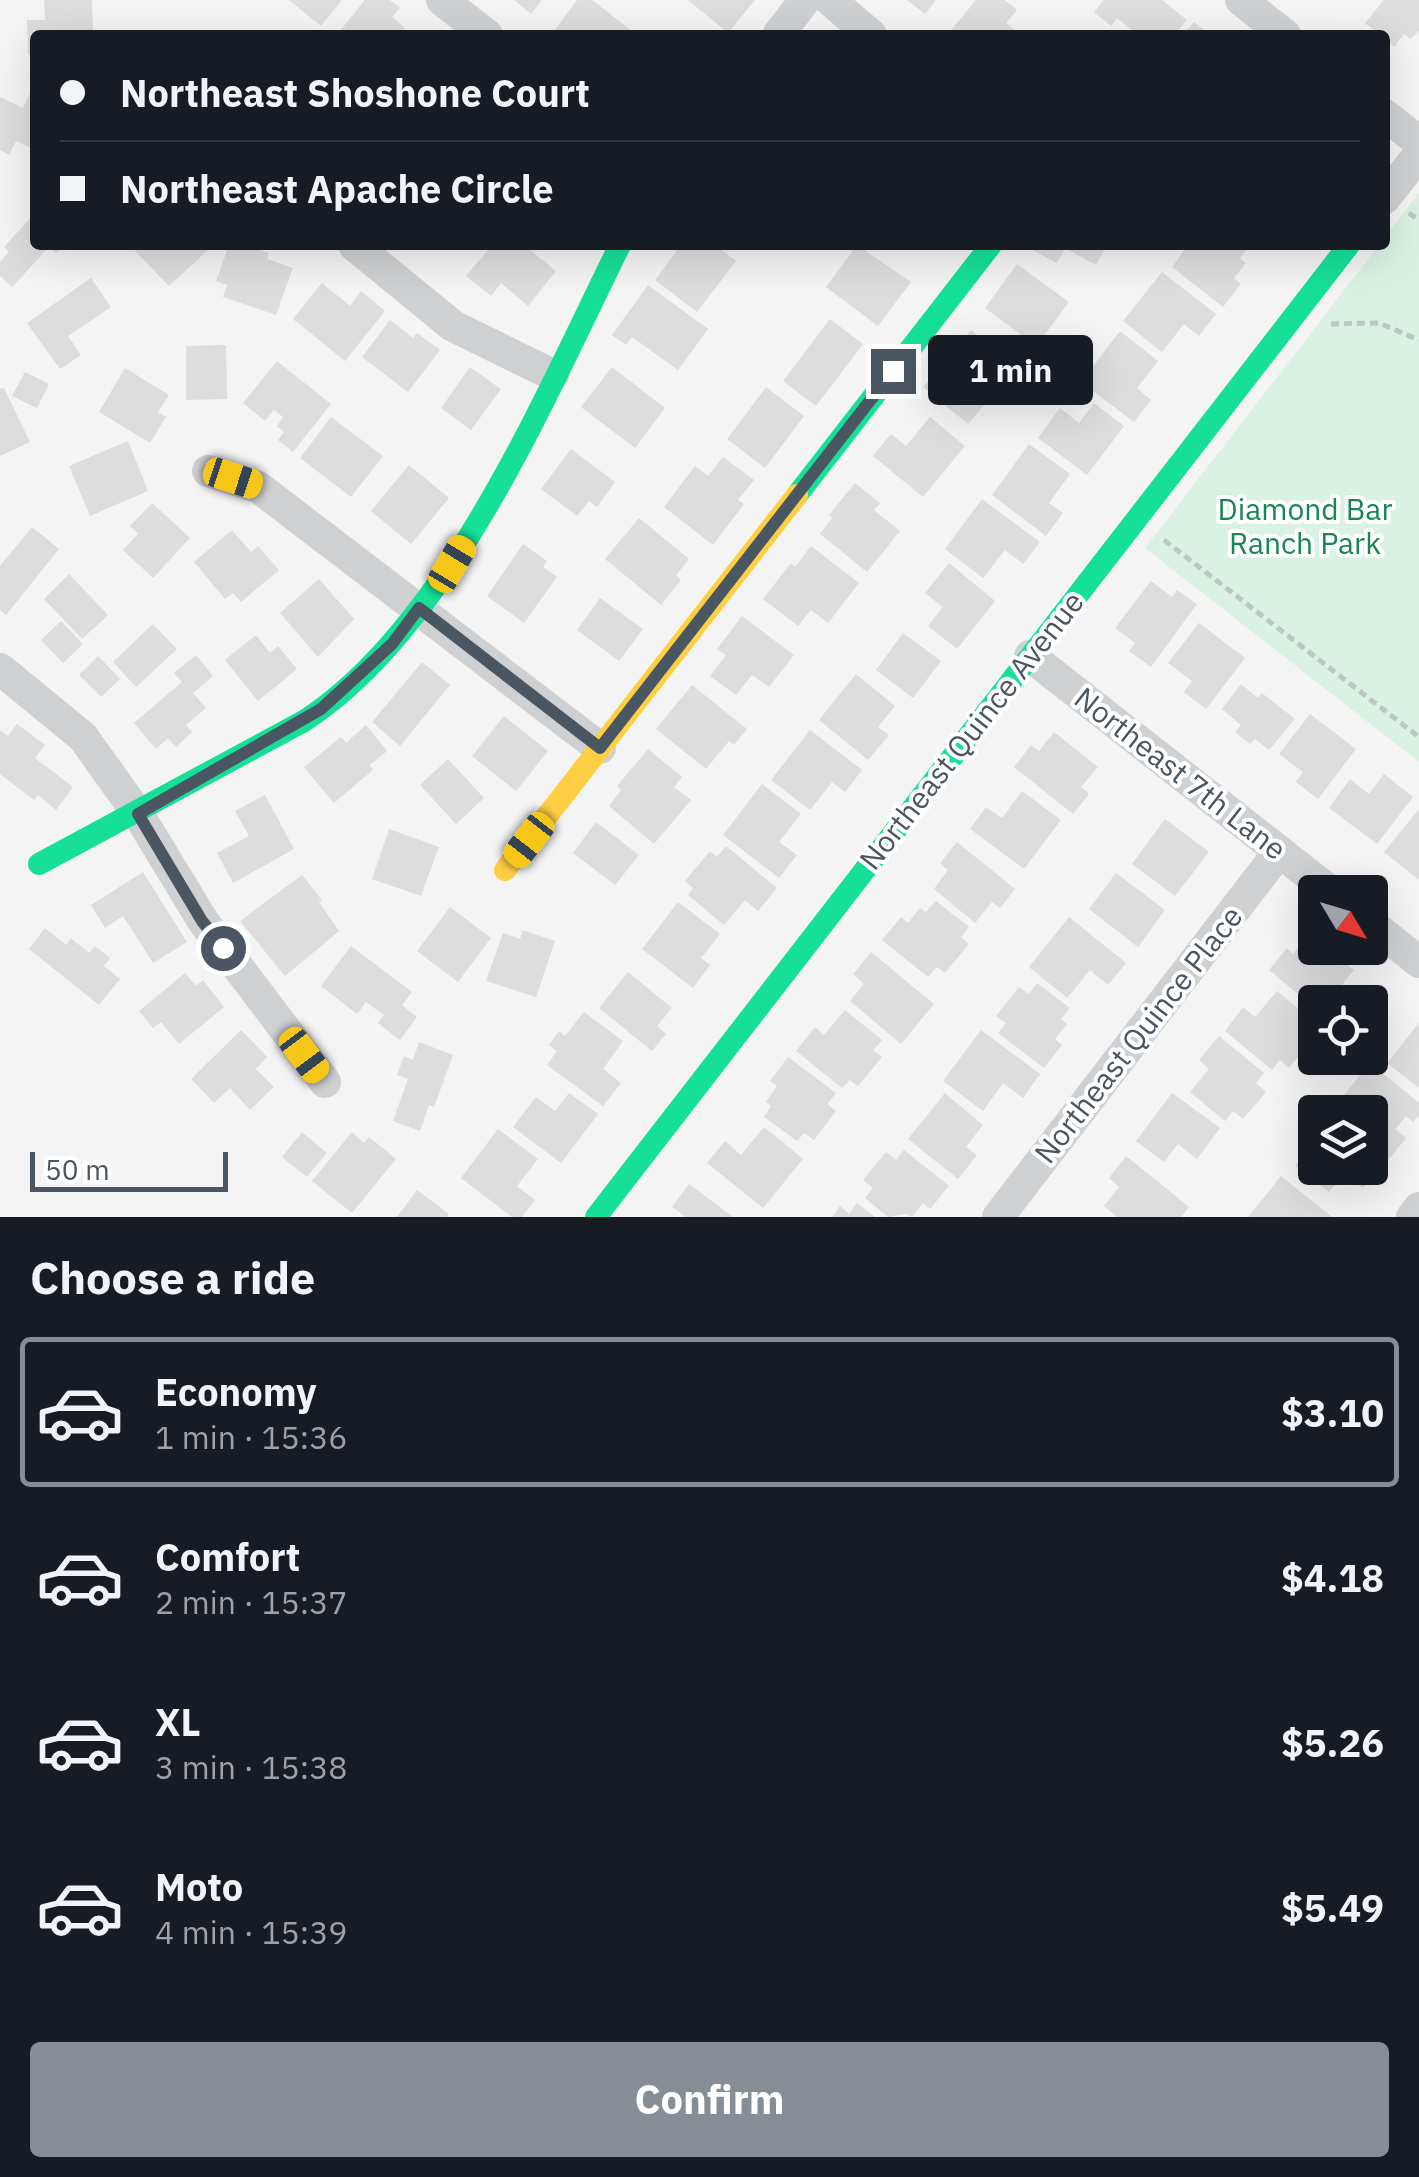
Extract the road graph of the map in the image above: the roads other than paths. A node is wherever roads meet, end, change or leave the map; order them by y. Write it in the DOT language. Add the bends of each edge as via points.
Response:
graph roads {
  1 [pos="442,0"];
  2 [pos="805,0"];
  3 [pos="830,0"];
  4 [pos="1240,0"];
  5 [pos="481,30"];
  6 [pos="782,30"];
  7 [pos="866,30"];
  8 [pos="1279,30"];
  9 [pos="1390,119"];
  10 [pos="1419,142"];
  11 [pos="1419,154"];
  12 [pos="1390,192"];
  13 [pos="360,250"];
  14 [pos="617,250"];
  15 [pos="987,250"];
  16 [pos="1345,250"];
  17 [pos="553,375"];
  18 [pos="208,471"];
  19 [pos="419,608"];
  20 [pos="1030,656"];
  21 [pos="0,668"];
  22 [pos="600,748"];
  23 [pos="138,814"];
  24 [pos="1280,852"];
  25 [pos="39,864"];
  26 [pos="505,870"];
  27 [pos="1309,875"];
  28 [pos="1388,937"];
  29 [pos="1419,962"];
  30 [pos="325,1082"];
  31 [pos="1419,1208"];
  32 [pos="596,1217"];
  33 [pos="998,1217"];
  34 [pos="1412,1217"];
  1 -- 5 [label="street"];
  2 -- 6 [label="street"];
  3 -- 7 [label="street"];
  4 -- 8 [label="street"];
  9 -- 10 [label="street"];
  11 -- 12 [label="street"];
  13 -- 17 [label="street" via="453,326"];
  14 -- 17 [label="street"];
  15 -- 22 [label="street"];
  16 -- 20 [label="street, Northeast Quince Avenue"];
  17 -- 19 [label="street" via="486,508"];
  18 -- 19 [label="street" via="258,486"];
  19 -- 22 [label="street"];
  19 -- 23 [label="street" via="392,644 321,709"];
  20 -- 24 [label="street, Northeast 7th Lane"];
  20 -- 32 [label="street, Northeast Quince Avenue"];
  21 -- 23 [label="street" via="83,736"];
  22 -- 26 [label="street"];
  23 -- 25 [label="street"];
  23 -- 30 [label="street" via="202,921"];
  24 -- 27 [label="street, Northeast 7th Lane"];
  24 -- 33 [label="street, Northeast Quince Place"];
  28 -- 29 [label="street"];
  31 -- 34 [label="street"];
}
